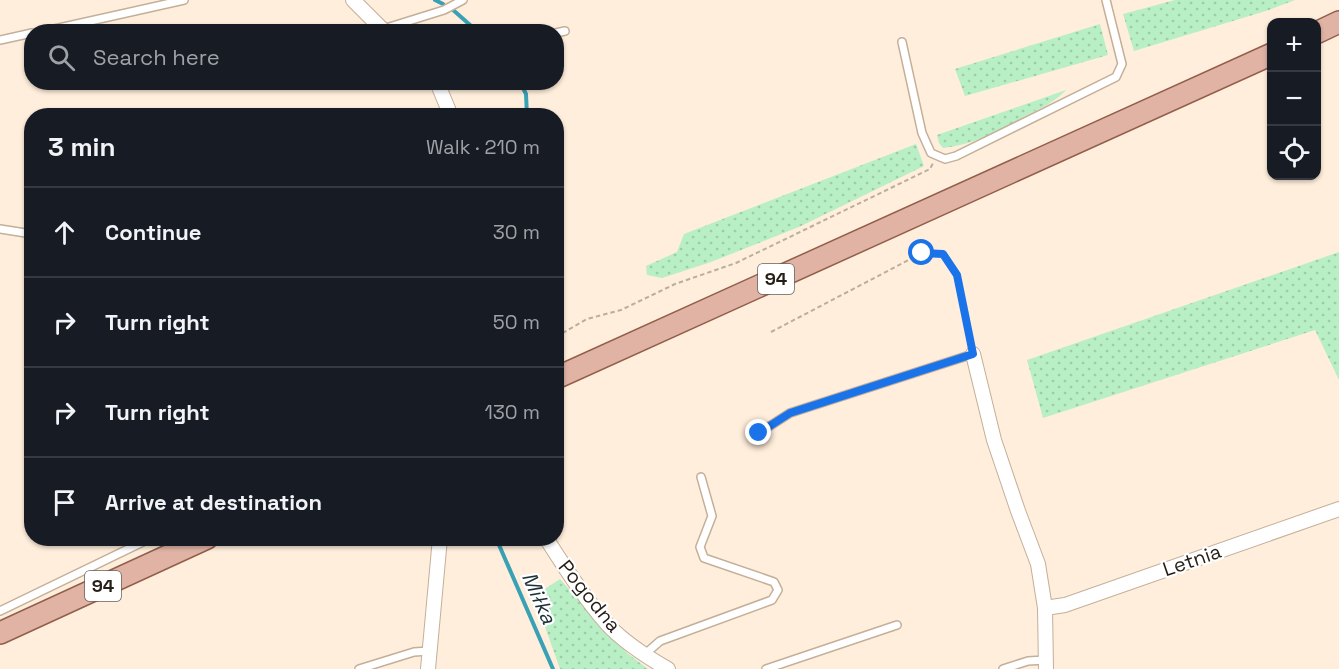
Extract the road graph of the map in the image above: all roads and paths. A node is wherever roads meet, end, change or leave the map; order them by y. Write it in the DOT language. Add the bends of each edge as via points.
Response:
graph roads {
  1 [pos="184,0"];
  2 [pos="353,0"];
  3 [pos="463,0"];
  4 [pos="1106,0"];
  5 [pos="1339,22"];
  6 [pos="77,24"];
  7 [pos="378,24"];
  8 [pos="402,24"];
  9 [pos="1321,31"];
  10 [pos="24,35"];
  11 [pos="0,40"];
  12 [pos="902,42"];
  13 [pos="1267,56"];
  14 [pos="440,90"];
  15 [pos="448,108"];
  16 [pos="936,156"];
  17 [pos="0,229"];
  18 [pos="24,233"];
  19 [pos="564,332"];
  20 [pos="771,332"];
  21 [pos="973,354"];
  22 [pos="564,374"];
  23 [pos="759,433"];
  24 [pos="701,477"];
  25 [pos="1339,509"];
  26 [pos="134,546"];
  27 [pos="190,546"];
  28 [pos="439,546"];
  29 [pos="551,546"];
  30 [pos="1045,608"];
  31 [pos="0,611"];
  32 [pos="897,625"];
  33 [pos="0,633"];
  34 [pos="429,651"];
  35 [pos="644,655"];
  36 [pos="1046,664"];
  37 [pos="359,669"];
  38 [pos="428,669"];
  39 [pos="668,669"];
  40 [pos="766,669"];
  41 [pos="1003,669"];
  1 -- 6 [label="lane"];
  2 -- 7 [label="street"];
  3 -- 8 [label="lane"];
  4 -- 16 [label="lane" via="1122,64 1116,77 956,156"];
  5 -- 9 [label="main road"];
  10 -- 11 [label="lane"];
  12 -- 16 [label="lane" via="922,134"];
  13 -- 22 [label="main road, 94"];
  14 -- 15 [label="street"];
  16 -- 19 [label="path" via="930,169 747,258 675,284 621,310 587,319"];
  17 -- 18 [label="lane"];
  20 -- 21 [label="path" via="922,253 943,254 957,275"];
  21 -- 23 [label="lane" via="790,413"];
  21 -- 30 [label="street" via="994,440 1038,564"];
  24 -- 35 [label="lane" via="712,516 700,547 704,558 774,582 777,595 660,641"];
  25 -- 30 [label="street, Letnia" via="1065,605"];
  26 -- 31 [label="lane"];
  27 -- 33 [label="main road, 94"];
  28 -- 34 [label="street"];
  29 -- 35 [label="street, Pogodna" via="609,626"];
  30 -- 36 [label="street"];
  32 -- 40 [label="lane"];
  34 -- 37 [label="lane"];
  34 -- 38 [label="street"];
  35 -- 39 [label="street, Pogodna"];
  36 -- 41 [label="lane" via="1028,661"];
}
